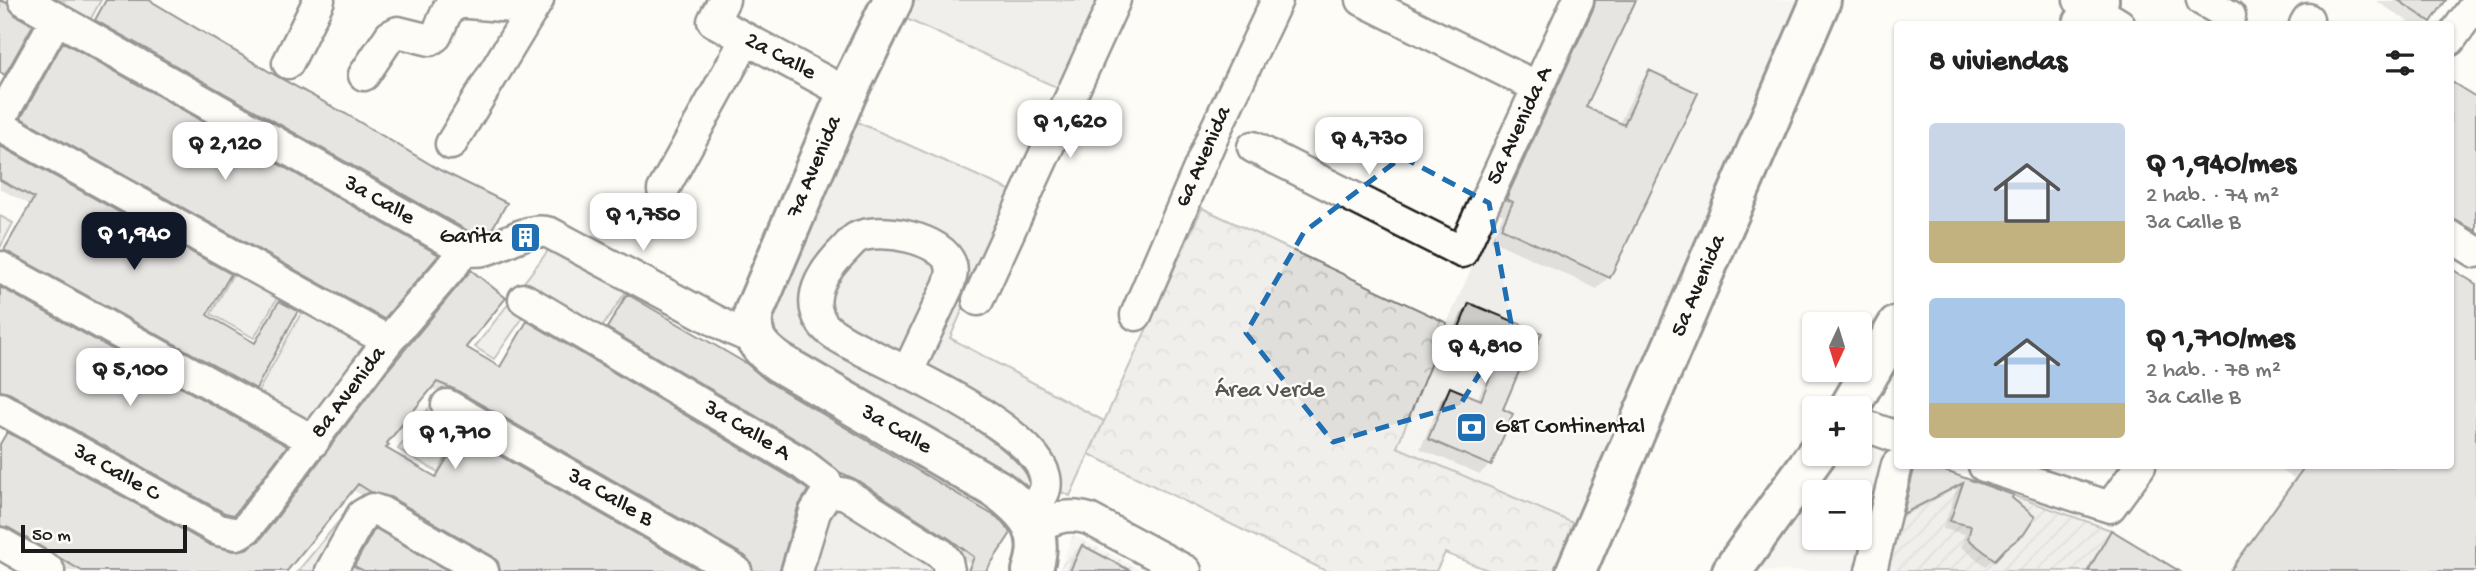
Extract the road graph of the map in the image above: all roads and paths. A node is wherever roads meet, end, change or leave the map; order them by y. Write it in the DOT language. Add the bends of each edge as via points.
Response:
graph roads {
  1 [pos="24,0"];
  2 [pos="319,0"];
  3 [pos="893,0"];
  4 [pos="1115,0"];
  5 [pos="1277,0"];
  6 [pos="1362,0"];
  7 [pos="1578,0"];
  8 [pos="1821,0"];
  9 [pos="2202,0"];
  10 [pos="2476,4"];
  11 [pos="535,5"];
  12 [pos="719,11"];
  13 [pos="2230,16"];
  14 [pos="57,18"];
  15 [pos="2454,34"];
  16 [pos="747,39"];
  17 [pos="288,62"];
  18 [pos="364,75"];
  19 [pos="1537,87"];
  20 [pos="847,93"];
  21 [pos="0,119"];
  22 [pos="0,126"];
  23 [pos="451,144"];
  24 [pos="1253,147"];
  25 [pos="663,190"];
  26 [pos="2454,238"];
  27 [pos="464,249"];
  28 [pos="2476,252"];
  29 [pos="0,267"];
  30 [pos="524,299"];
  31 [pos="978,300"];
  32 [pos="1136,315"];
  33 [pos="1894,331"];
  34 [pos="754,339"];
  35 [pos="388,341"];
  36 [pos="907,373"];
  37 [pos="1856,396"];
  38 [pos="447,405"];
  39 [pos="0,408"];
  40 [pos="1872,428"];
  41 [pos="1894,436"];
  42 [pos="314,440"];
  43 [pos="1808,466"];
  44 [pos="1896,469"];
  45 [pos="1993,469"];
  46 [pos="2138,469"];
  47 [pos="825,495"];
  48 [pos="1030,521"];
  49 [pos="233,535"];
  50 [pos="0,543"];
  51 [pos="949,569"];
  52 [pos="49,571"];
  53 [pos="331,571"];
  54 [pos="484,571"];
  55 [pos="736,571"];
  56 [pos="797,571"];
  57 [pos="1032,571"];
  58 [pos="1186,571"];
  59 [pos="1576,571"];
  60 [pos="1732,571"];
  61 [pos="1871,571"];
  1 -- 14 [label="street, 3a Calle"];
  2 -- 17 [label="street"];
  3 -- 20 [label="main road, 7a Avenida"];
  4 -- 31 [label="street"];
  5 -- 32 [label="street, 6a Avenida" via="1214,131"];
  6 -- 19 [label="street"];
  7 -- 19 [label="street, 5a Avenida A"];
  8 -- 59 [label="main road, 5a Avenida"];
  9 -- 13 [label="street"];
  10 -- 15 [label="street"];
  11 -- 18 [label="street" via="459,4 448,9 430,40 398,32 390,36"];
  11 -- 23 [label="street"];
  12 -- 16 [label="street, 2a Calle"];
  14 -- 21 [label="street"];
  14 -- 27 [label="street, 3a Calle"];
  16 -- 20 [label="street, 2a Calle"];
  16 -- 25 [label="street"];
  19 -- 24 [label="street, 5a Avenida A" via="1462,252"];
  20 -- 34 [label="main road, 7a Avenida" via="754,312"];
  22 -- 35 [label="street"];
  26 -- 28 [label="street"];
  27 -- 34 [label="street, 3a Calle" via="478,251 534,232 550,233"];
  27 -- 35 [label="street, 8a Avenida"];
  29 -- 42 [label="street"];
  30 -- 47 [label="street, 3a Calle A" via="801,463 826,482 829,489"];
  33 -- 37 [label="main road"];
  34 -- 48 [label="main road, 3a Calle" via="778,362 998,489"];
  35 -- 42 [label="street, 8a Avenida"];
  36 -- 36 [label="street" via="822,325 816,308 816,288 829,265 856,239 880,232 910,236 938,250 950,262 948,286"];
  36 -- 48 [label="street" via="981,411 1037,460 1045,488"];
  38 -- 55 [label="street, 3a Calle B"];
  39 -- 49 [label="street, 3a Calle C"];
  40 -- 41 [label="street"];
  42 -- 49 [label="street, 8a Avenida" via="246,528"];
  43 -- 60 [label="main road"];
  44 -- 61 [label="street"];
  45 -- 46 [label="street" via="2110,507"];
  47 -- 51 [label="street" via="846,494 941,554"];
  47 -- 56 [label="street" via="815,512"];
  48 -- 57 [label="main road" via="1037,558"];
  48 -- 58 [label="street" via="1068,515 1090,519"];
  50 -- 52 [label="street"];
  53 -- 54 [label="street" via="362,515 372,509"];
}
